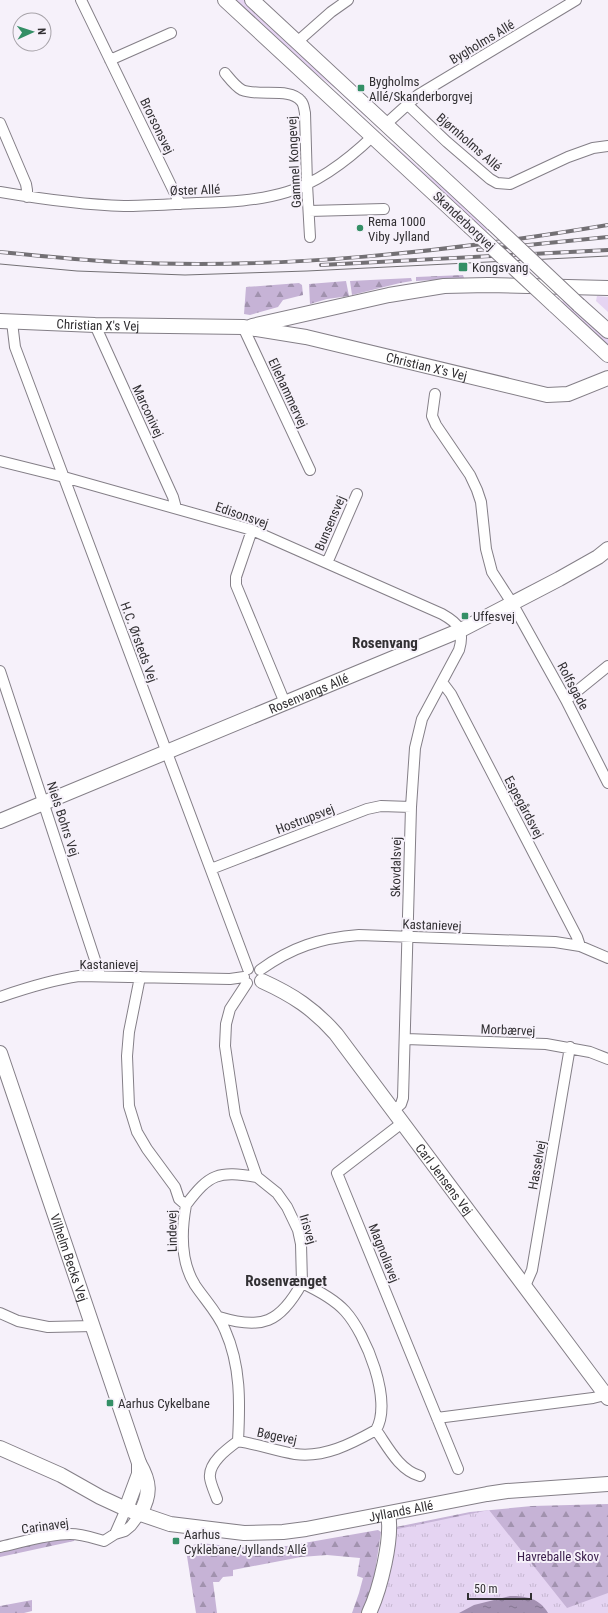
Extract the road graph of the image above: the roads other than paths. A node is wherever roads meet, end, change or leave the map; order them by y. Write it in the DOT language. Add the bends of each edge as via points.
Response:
graph roads {
  1 [pos="81,0"];
  2 [pos="226,0"];
  3 [pos="252,0"];
  4 [pos="348,0"];
  5 [pos="576,0"];
  6 [pos="171,33"];
  7 [pos="297,42"];
  8 [pos="110,60"];
  9 [pos="225,72"];
  10 [pos="407,104"];
  11 [pos="0,123"];
  12 [pos="386,124"];
  13 [pos="373,136"];
  14 [pos="608,146"];
  15 [pos="307,184"];
  16 [pos="0,192"];
  17 [pos="26,197"];
  18 [pos="180,204"];
  19 [pos="384,209"];
  20 [pos="309,211"];
  21 [pos="310,237"];
  22 [pos="608,288"];
  23 [pos="6,322"];
  24 [pos="95,326"];
  25 [pos="243,328"];
  26 [pos="608,331"];
  27 [pos="608,355"];
  28 [pos="608,378"];
  29 [pos="435,394"];
  30 [pos="0,461"];
  31 [pos="310,470"];
  32 [pos="64,477"];
  33 [pos="357,494"];
  34 [pos="176,508"];
  35 [pos="252,530"];
  36 [pos="608,549"];
  37 [pos="327,564"];
  38 [pos="512,604"];
  39 [pos="461,630"];
  40 [pos="608,666"];
  41 [pos="0,671"];
  42 [pos="442,682"];
  43 [pos="566,700"];
  44 [pos="285,703"];
  45 [pos="167,753"];
  46 [pos="608,782"];
  47 [pos="44,803"];
  48 [pos="411,807"];
  49 [pos="0,821"];
  50 [pos="211,869"];
  51 [pos="408,937"];
  52 [pos="580,946"];
  53 [pos="608,958"];
  54 [pos="100,975"];
  55 [pos="246,976"];
  56 [pos="261,976"];
  57 [pos="140,977"];
  58 [pos="0,997"];
  59 [pos="406,1039"];
  60 [pos="570,1047"];
  61 [pos="0,1053"];
  62 [pos="608,1059"];
  63 [pos="393,1111"];
  64 [pos="402,1123"];
  65 [pos="257,1177"];
  66 [pos="186,1205"];
  67 [pos="302,1283"];
  68 [pos="525,1286"];
  69 [pos="0,1313"];
  70 [pos="219,1317"];
  71 [pos="93,1326"];
  72 [pos="607,1394"];
  73 [pos="437,1418"];
  74 [pos="376,1430"];
  75 [pos="238,1441"];
  76 [pos="0,1448"];
  77 [pos="458,1469"];
  78 [pos="420,1476"];
  79 [pos="608,1484"];
  80 [pos="593,1486"];
  81 [pos="608,1489"];
  82 [pos="217,1499"];
  83 [pos="135,1507"];
  84 [pos="388,1514"];
  85 [pos="115,1534"];
  86 [pos="0,1547"];
  87 [pos="370,1613"];
  1 -- 8 [label="street, Brorsonsvej"];
  2 -- 13 [label="street, Skanderborgvej"];
  3 -- 7 [label="street, Skanderborgvej"];
  4 -- 7 [label="street"];
  5 -- 10 [label="street, Bygholms Allé"];
  6 -- 8 [label="street"];
  7 -- 12 [label="street, Skanderborgvej"];
  8 -- 18 [label="street, Brorsonsvej"];
  9 -- 15 [label="street, Gammel Kongevej" via="230,80 243,90 295,96 302,102 305,113"];
  10 -- 12 [label="street, Bygholms Allé"];
  10 -- 14 [label="street, Bjørnholms Allé" via="447,142 497,183 510,184 568,157 593,148"];
  11 -- 17 [label="street" via="26,184"];
  12 -- 13 [label="street"];
  12 -- 26 [label="street, Skanderborgvej, bridge"];
  13 -- 15 [label="street, Øster Allé" via="341,164"];
  13 -- 27 [label="street, Skanderborgvej, bridge"];
  15 -- 18 [label="street, Øster Allé" via="269,196 228,202"];
  15 -- 20 [label="street, Gammel Kongevej"];
  16 -- 17 [label="street, Øster Allé"];
  17 -- 18 [label="street, Øster Allé" via="124,206"];
  19 -- 20 [label="street"];
  20 -- 21 [label="street, Gammel Kongevej"];
  22 -- 25 [label="street, Christian X's Vej" via="444,286 389,295"];
  23 -- 24 [label="street, Christian X's Vej"];
  23 -- 32 [label="street, H.C. Ørsteds Vej"];
  24 -- 25 [label="street, Christian X's Vej"];
  24 -- 34 [label="street, Marconivej"];
  25 -- 28 [label="street, Christian X's Vej" via="306,337 547,395 568,394"];
  25 -- 31 [label="street, Ellehammervej"];
  29 -- 38 [label="street" via="432,416 475,485 481,502 492,572"];
  30 -- 32 [label="street, Edisonsvej"];
  32 -- 34 [label="street, Edisonsvej"];
  32 -- 45 [label="street, H.C. Ørsteds Vej"];
  33 -- 37 [label="street, Bunsensvej"];
  34 -- 35 [label="street, Edisonsvej"];
  35 -- 37 [label="street, Edisonsvej"];
  35 -- 44 [label="street" via="236,577 236,586"];
  36 -- 38 [label="street, Rosenvangs Allé"];
  37 -- 39 [label="street, Edisonsvej" via="442,614"];
  38 -- 39 [label="street, Rosenvangs Allé"];
  38 -- 43 [label="street, Rolfsgade"];
  39 -- 42 [label="street, Skovdalsvej" via="459,650"];
  39 -- 44 [label="street, Rosenvangs Allé"];
  40 -- 43 [label="street"];
  41 -- 47 [label="street, Niels Bohrs Vej"];
  42 -- 48 [label="street, Skovdalsvej" via="418,731"];
  42 -- 52 [label="street, Espegårdsvej" via="451,694"];
  43 -- 46 [label="street, Rolfsgade"];
  44 -- 45 [label="street, Rosenvangs Allé"];
  45 -- 47 [label="street, Rosenvangs Allé"];
  45 -- 50 [label="street, H.C. Ørsteds Vej"];
  47 -- 49 [label="street, Rosenvangs Allé"];
  47 -- 54 [label="street, Niels Bohrs Vej"];
  48 -- 50 [label="street, Hostrupsvej" via="381,806 367,809"];
  48 -- 51 [label="street, Skovdalsvej"];
  50 -- 55 [label="street, H.C. Ørsteds Vej"];
  51 -- 52 [label="street, Kastanievej" via="555,942"];
  51 -- 56 [label="street, Kastanievej" via="359,935 332,938 300,947 278,957"];
  51 -- 59 [label="street, Skovdalsvej"];
  52 -- 53 [label="street, Kastanievej"];
  54 -- 57 [label="street, Kastanievej"];
  54 -- 58 [label="street, Kastanievej" via="56,979"];
  55 -- 56 [label="street" via="254,968"];
  55 -- 56 [label="street" via="254,986"];
  55 -- 57 [label="street, Kastanievej" via="230,980"];
  55 -- 65 [label="street" via="230,1009 225,1046 235,1114"];
  56 -- 63 [label="street, Carl Jensens Vej" via="323,1019 353,1055"];
  57 -- 66 [label="street, Lindevej" via="126,1056 129,1106 137,1132 172,1183 179,1199"];
  59 -- 60 [label="street, Morbærvej"];
  59 -- 63 [label="street, Skovdalsvej" via="404,1098"];
  60 -- 62 [label="street, Morbærvej"];
  60 -- 68 [label="street, Hasselvej" via="532,1270"];
  61 -- 71 [label="street, Vilhelm Becks Vej"];
  63 -- 64 [label="street, Carl Jensens Vej"];
  64 -- 68 [label="street, Carl Jensens Vej"];
  64 -- 73 [label="street, Magnoliavej" via="338,1173"];
  65 -- 66 [label="street" via="234,1173 215,1176 201,1187"];
  65 -- 67 [label="street, Irisvej" via="277,1193 298,1230"];
  66 -- 70 [label="street, Lindevej" via="182,1225 186,1264 194,1283"];
  67 -- 70 [label="street" via="283,1310 265,1322 244,1323"];
  67 -- 74 [label="street" via="345,1311 362,1338 381,1393 380,1423"];
  68 -- 72 [label="street, Carl Jensens Vej"];
  69 -- 71 [label="street" via="18,1321 48,1327"];
  70 -- 75 [label="street, Lindevej" via="226,1332 239,1379"];
  71 -- 83 [label="street, Vilhelm Becks Vej" via="139,1463 146,1474 149,1488"];
  72 -- 73 [label="street" via="593,1398"];
  73 -- 77 [label="street, Magnoliavej"];
  74 -- 75 [label="street, Bøgevej" via="344,1447 321,1454 296,1454"];
  74 -- 78 [label="street" via="407,1470"];
  75 -- 82 [label="street, Bøgevej" via="224,1451 212,1468 210,1477"];
  76 -- 83 [label="street, Jyllands Allé" via="61,1475 98,1496"];
  79 -- 80 [label="street, Jyllands Allé"];
  80 -- 81 [label="street, Jyllands Allé"];
  80 -- 84 [label="street, Jyllands Allé" via="507,1491"];
  83 -- 84 [label="street, Jyllands Allé" via="209,1529 244,1533 306,1529"];
  83 -- 85 [label="street"];
  83 -- 85 [label="street, Carinavej" via="131,1526"];
  84 -- 87 [label="street" via="390,1525 382,1573"];
  85 -- 86 [label="street, Carinavej" via="104,1541 71,1534"];
}
